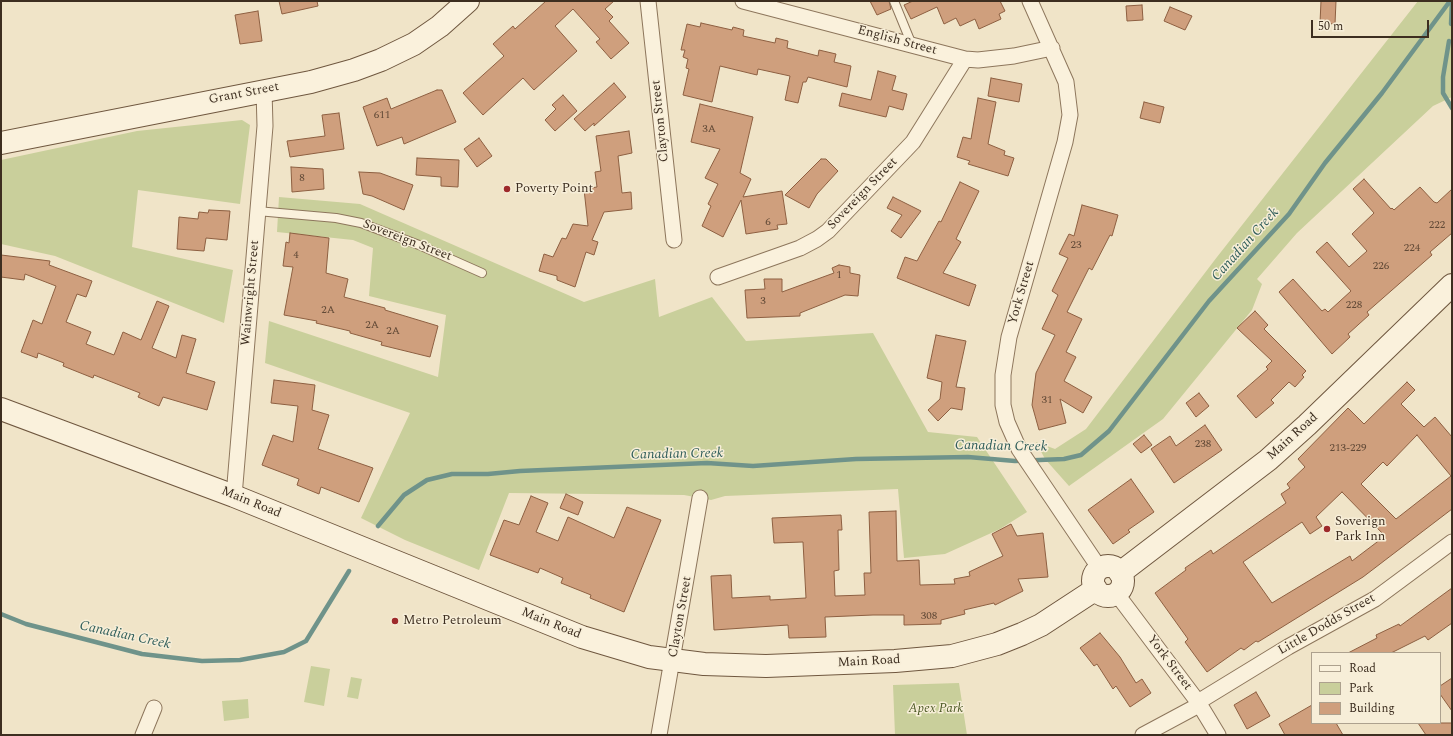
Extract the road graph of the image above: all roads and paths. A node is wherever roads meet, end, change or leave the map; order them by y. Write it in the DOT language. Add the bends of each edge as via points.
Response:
graph roads {
  1 [pos="468,1"];
  2 [pos="648,1"];
  3 [pos="743,1"];
  4 [pos="894,1"];
  5 [pos="1030,1"];
  6 [pos="912,45"];
  7 [pos="1052,48"];
  8 [pos="965,59"];
  9 [pos="264,90"];
  10 [pos="1,143"];
  11 [pos="258,210"];
  12 [pos="674,240"];
  13 [pos="482,273"];
  14 [pos="718,277"];
  15 [pos="1452,285"];
  16 [pos="1,409"];
  17 [pos="234,496"];
  18 [pos="700,498"];
  19 [pos="1452,542"];
  20 [pos="1108,581"];
  21 [pos="673,661"];
  22 [pos="1198,703"];
  23 [pos="154,708"];
  24 [pos="143,735"];
  25 [pos="659,735"];
  26 [pos="1143,735"];
  27 [pos="1218,735"];
  1 -- 9 [label="main road, Grant Street" via="430,34 381,60 328,78"];
  2 -- 12 [label="street, Clayton Street"];
  3 -- 6 [label="street, English Street"];
  4 -- 6 [label="lane"];
  5 -- 7 [label="street, York Street"];
  6 -- 8 [label="street, English Street"];
  7 -- 8 [label="street, English Street" via="1019,56"];
  7 -- 20 [label="street, York Street" via="1067,86 1070,116 1009,337 1002,390 1004,413 1019,449"];
  8 -- 14 [label="street, Sovereign Street" via="913,142 823,235 800,248"];
  9 -- 10 [label="main road, Grant Street"];
  9 -- 11 [label="street, Wainwright Street" via="265,126"];
  11 -- 13 [label="lane, Sovereign Street" via="361,223"];
  11 -- 17 [label="street, Wainwright Street"];
  15 -- 20 [label="main road, Main Road" via="1279,451"];
  16 -- 17 [label="main road, Main Road"];
  17 -- 21 [label="main road, Main Road" via="582,637 620,650"];
  18 -- 21 [label="street, Clayton Street"];
  19 -- 22 [label="street, Little Dodds Street" via="1375,598 1293,644"];
  20 -- 21 [label="main road, Main Road" via="1041,625 1022,634 952,656 766,666"];
  20 -- 22 [label="street, York Street"];
  21 -- 25 [label="street, Clayton Street"];
  22 -- 26 [label="street, Little Dodds Street"];
  22 -- 27 [label="street, York Street"];
  23 -- 24 [label="street"];
}
